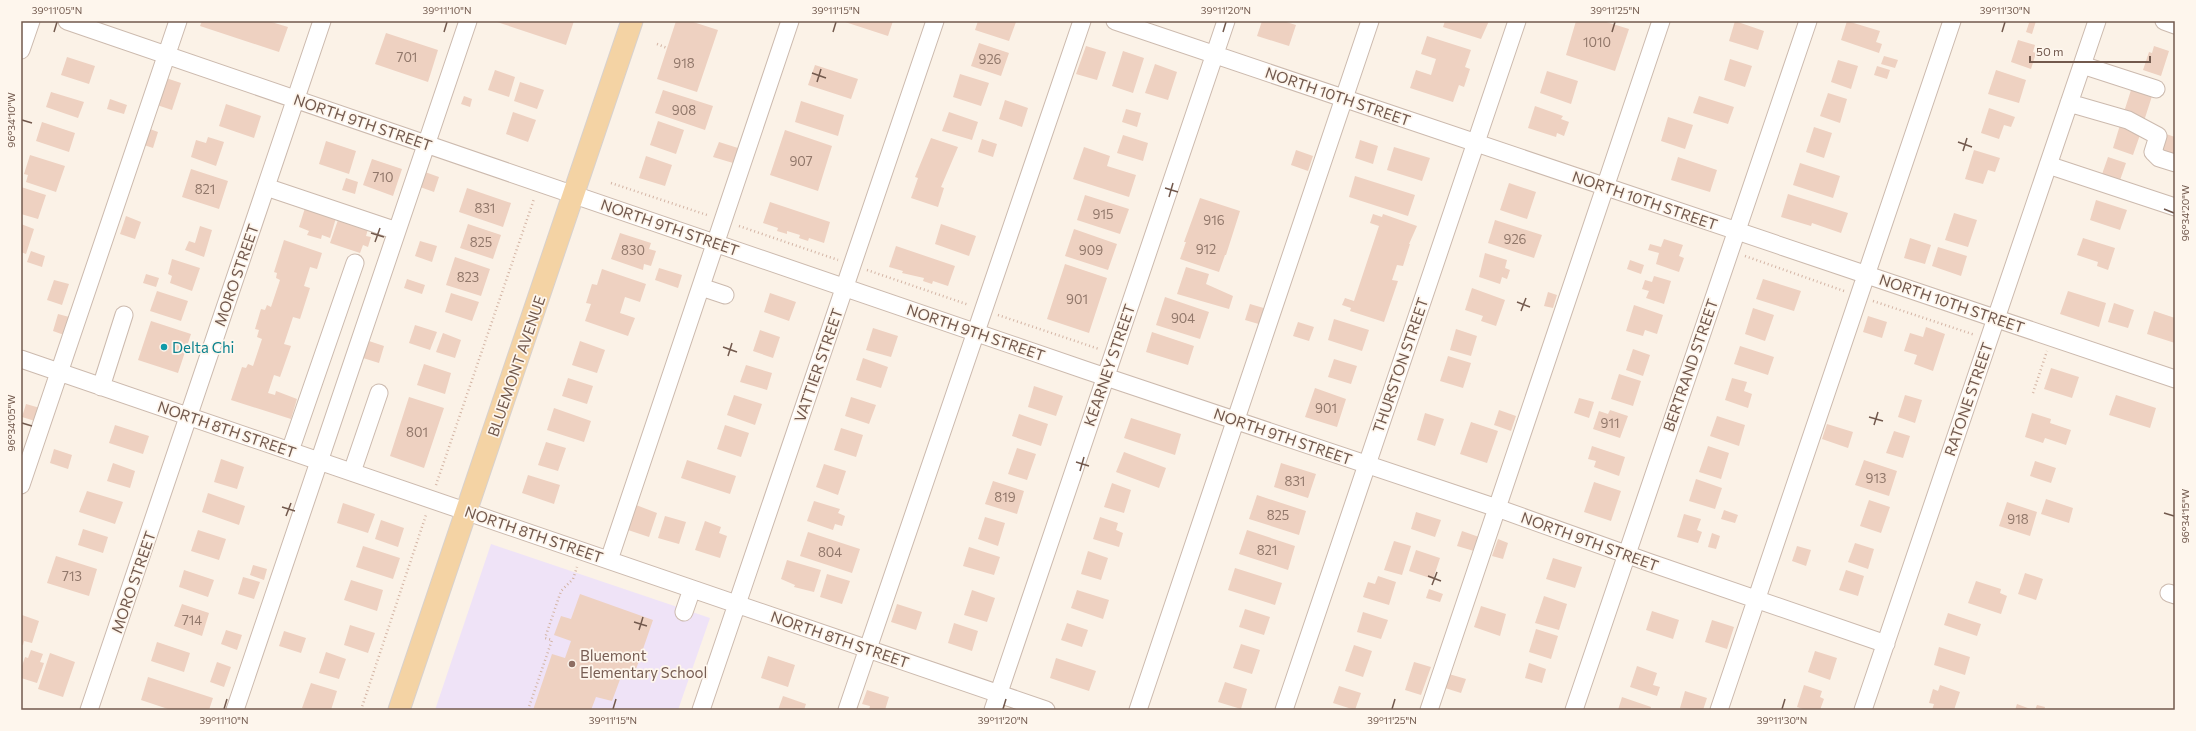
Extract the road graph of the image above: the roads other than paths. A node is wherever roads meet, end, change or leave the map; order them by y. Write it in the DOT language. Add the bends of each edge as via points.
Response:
graph roads {
  1 [pos="31,21"];
  2 [pos="67,21"];
  3 [pos="178,21"];
  4 [pos="322,21"];
  5 [pos="468,21"];
  6 [pos="632,21"];
  7 [pos="790,21"];
  8 [pos="935,21"];
  9 [pos="1082,21"];
  10 [pos="1115,21"];
  11 [pos="1226,21"];
  12 [pos="1370,21"];
  13 [pos="1517,21"];
  14 [pos="1661,21"];
  15 [pos="1808,21"];
  16 [pos="1952,21"];
  17 [pos="2097,21"];
  18 [pos="2164,21"];
  19 [pos="2175,25"];
  20 [pos="21,50"];
  21 [pos="1214,54"];
  22 [pos="166,55"];
  23 [pos="2082,66"];
  24 [pos="2156,89"];
  25 [pos="1344,98"];
  26 [pos="296,99"];
  27 [pos="2069,102"];
  28 [pos="1476,143"];
  29 [pos="426,144"];
  30 [pos="2175,163"];
  31 [pos="2048,166"];
  32 [pos="1605,186"];
  33 [pos="266,187"];
  34 [pos="574,194"];
  35 [pos="2175,207"];
  36 [pos="397,231"];
  37 [pos="1737,231"];
  38 [pos="716,243"];
  39 [pos="355,263"];
  40 [pos="1865,274"];
  41 [pos="844,286"];
  42 [pos="701,287"];
  43 [pos="725,295"];
  44 [pos="124,315"];
  45 [pos="1996,318"];
  46 [pos="975,332"];
  47 [pos="21,359"];
  48 [pos="59,372"];
  49 [pos="1105,377"];
  50 [pos="2175,379"];
  51 [pos="101,387"];
  52 [pos="379,393"];
  53 [pos="189,416"];
  54 [pos="1237,420"];
  55 [pos="290,451"];
  56 [pos="319,461"];
  57 [pos="1367,464"];
  58 [pos="352,472"];
  59 [pos="21,485"];
  60 [pos="1497,508"];
  61 [pos="468,512"];
  62 [pos="1626,554"];
  63 [pos="609,560"];
  64 [pos="692,588"];
  65 [pos="1757,599"];
  66 [pos="737,604"];
  67 [pos="684,612"];
  68 [pos="1886,644"];
  69 [pos="868,649"];
  70 [pos="998,694"];
  71 [pos="90,710"];
  72 [pos="235,710"];
  73 [pos="400,710"];
  74 [pos="701,710"];
  75 [pos="847,710"];
  76 [pos="993,710"];
  77 [pos="1046,710"];
  78 [pos="1138,710"];
  79 [pos="1284,710"];
  80 [pos="1429,710"];
  81 [pos="1574,710"];
  82 [pos="1719,710"];
  83 [pos="1863,710"];
  1 -- 20 [label="street"];
  2 -- 22 [label="street, NORTH 9TH STREET"];
  3 -- 22 [label="street"];
  4 -- 26 [label="street, MORO STREET"];
  5 -- 29 [label="street"];
  6 -- 34 [label="main road, BLUEMONT AVENUE"];
  7 -- 38 [label="street"];
  8 -- 41 [label="street, VATTIER STREET"];
  9 -- 46 [label="street"];
  10 -- 21 [label="street, NORTH 10TH STREET"];
  11 -- 21 [label="street, KEARNEY STREET"];
  12 -- 25 [label="street"];
  13 -- 28 [label="street, THURSTON STREET"];
  14 -- 32 [label="street"];
  15 -- 37 [label="street, BERTRAND STREET"];
  16 -- 40 [label="street"];
  17 -- 23 [label="street, RATONE STREET"];
  18 -- 19 [label="street"];
  21 -- 25 [label="street, NORTH 10TH STREET"];
  21 -- 49 [label="street, KEARNEY STREET"];
  22 -- 26 [label="street, NORTH 9TH STREET"];
  22 -- 48 [label="street"];
  23 -- 24 [label="street"];
  23 -- 27 [label="street, RATONE STREET"];
  25 -- 28 [label="street, NORTH 10TH STREET"];
  25 -- 54 [label="street"];
  26 -- 29 [label="street, NORTH 9TH STREET"];
  26 -- 33 [label="street, MORO STREET"];
  27 -- 30 [label="street" via="2128,120 2158,136 2153,152 2158,158"];
  27 -- 31 [label="street, RATONE STREET"];
  28 -- 32 [label="street, NORTH 10TH STREET"];
  28 -- 57 [label="street, THURSTON STREET"];
  29 -- 34 [label="street, NORTH 9TH STREET"];
  29 -- 36 [label="street"];
  31 -- 35 [label="street"];
  31 -- 45 [label="street, RATONE STREET"];
  32 -- 37 [label="street, NORTH 10TH STREET"];
  32 -- 60 [label="street"];
  33 -- 36 [label="street"];
  33 -- 53 [label="street, MORO STREET"];
  34 -- 38 [label="street, NORTH 9TH STREET"];
  34 -- 61 [label="main road, BLUEMONT AVENUE"];
  36 -- 56 [label="street"];
  37 -- 40 [label="street, NORTH 10TH STREET"];
  37 -- 62 [label="street, BERTRAND STREET"];
  38 -- 41 [label="street, NORTH 9TH STREET"];
  38 -- 42 [label="street"];
  39 -- 55 [label="street"];
  40 -- 45 [label="street, NORTH 10TH STREET"];
  40 -- 65 [label="street"];
  41 -- 46 [label="street, NORTH 9TH STREET"];
  41 -- 66 [label="street, VATTIER STREET"];
  42 -- 43 [label="street"];
  42 -- 63 [label="street"];
  44 -- 51 [label="street"];
  45 -- 50 [label="street, NORTH 10TH STREET"];
  45 -- 68 [label="street, RATONE STREET"];
  46 -- 49 [label="street, NORTH 9TH STREET"];
  46 -- 69 [label="street"];
  47 -- 48 [label="street, NORTH 8TH STREET"];
  48 -- 51 [label="street, NORTH 8TH STREET"];
  48 -- 59 [label="street"];
  49 -- 54 [label="street, NORTH 9TH STREET"];
  49 -- 70 [label="street, KEARNEY STREET"];
  51 -- 53 [label="street, NORTH 8TH STREET"];
  52 -- 58 [label="street"];
  53 -- 55 [label="street, NORTH 8TH STREET"];
  53 -- 71 [label="street, MORO STREET"];
  54 -- 57 [label="street, NORTH 9TH STREET"];
  54 -- 78 [label="street"];
  55 -- 56 [label="street, NORTH 8TH STREET"];
  56 -- 58 [label="street, NORTH 8TH STREET"];
  56 -- 72 [label="street"];
  57 -- 60 [label="street, NORTH 9TH STREET"];
  57 -- 79 [label="street, THURSTON STREET"];
  58 -- 61 [label="street, NORTH 8TH STREET"];
  60 -- 62 [label="street, NORTH 9TH STREET"];
  60 -- 80 [label="street"];
  61 -- 63 [label="street, NORTH 8TH STREET"];
  61 -- 73 [label="main road, BLUEMONT AVENUE"];
  62 -- 65 [label="street, NORTH 9TH STREET"];
  62 -- 81 [label="street, BERTRAND STREET"];
  63 -- 64 [label="street, NORTH 8TH STREET"];
  64 -- 66 [label="street, NORTH 8TH STREET"];
  64 -- 67 [label="street"];
  65 -- 68 [label="street, NORTH 9TH STREET"];
  65 -- 82 [label="street"];
  66 -- 69 [label="street, NORTH 8TH STREET"];
  66 -- 74 [label="street, VATTIER STREET"];
  68 -- 83 [label="street, RATONE STREET"];
  69 -- 70 [label="street, NORTH 8TH STREET"];
  69 -- 75 [label="street"];
  70 -- 76 [label="street, KEARNEY STREET"];
  70 -- 77 [label="street, NORTH 8TH STREET"];
}
